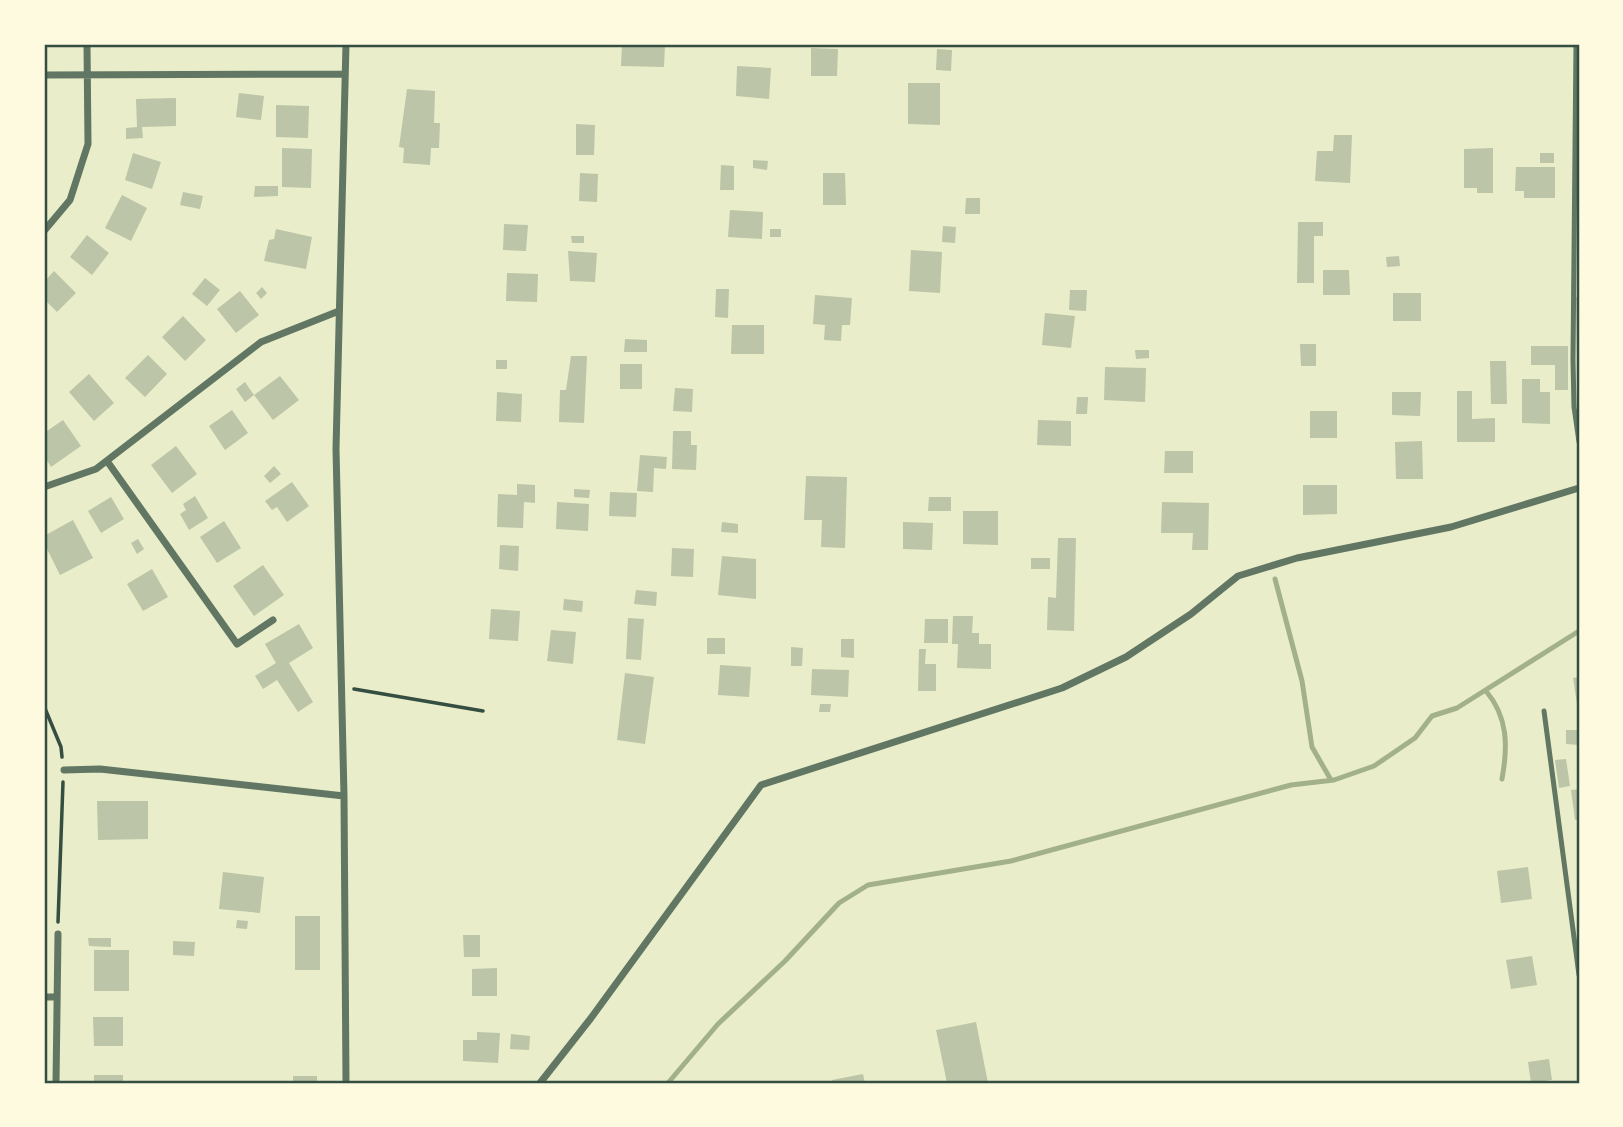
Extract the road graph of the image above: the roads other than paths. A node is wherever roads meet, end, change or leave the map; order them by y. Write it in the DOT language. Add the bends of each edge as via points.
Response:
graph roads {
  1 [pos="87,44"];
  2 [pos="346,44"];
  3 [pos="1576,44"];
  4 [pos="345,74"];
  5 [pos="44,75"];
  6 [pos="87,75"];
  7 [pos="44,230"];
  8 [pos="338,311"];
  9 [pos="1579,442"];
  10 [pos="107,461"];
  11 [pos="44,487"];
  12 [pos="1579,488"];
  13 [pos="273,620"];
  14 [pos="1544,711"];
  15 [pos="64,770"];
  16 [pos="344,796"];
  17 [pos="58,934"];
  18 [pos="1579,975"];
  19 [pos="44,997"];
  20 [pos="56,997"];
  21 [pos="56,1083"];
  22 [pos="346,1083"];
  23 [pos="540,1083"];
  1 -- 6 [label="street"];
  2 -- 4 [label="street"];
  3 -- 9 [label="lane" via="1573,360"];
  4 -- 6 [label="street"];
  4 -- 8 [label="street"];
  5 -- 6 [label="street"];
  6 -- 7 [label="street" via="88,144 70,200"];
  8 -- 10 [label="street" via="261,342"];
  8 -- 16 [label="street" via="336,449"];
  10 -- 11 [label="street"];
  10 -- 13 [label="street" via="237,644"];
  12 -- 23 [label="street" via="1451,527 1297,558 1238,576 1126,657 1062,688 761,785"];
  14 -- 18 [label="lane"];
  15 -- 16 [label="street" via="100,769"];
  16 -- 22 [label="street"];
  17 -- 20 [label="street"];
  19 -- 20 [label="street"];
  20 -- 21 [label="street"];
}
